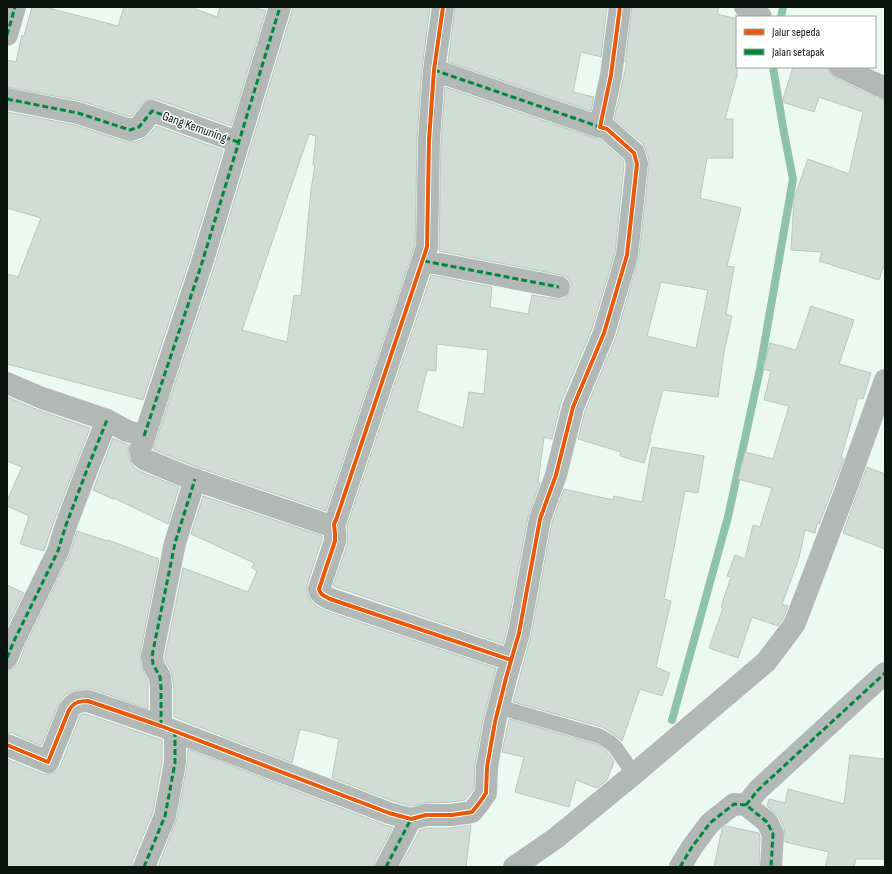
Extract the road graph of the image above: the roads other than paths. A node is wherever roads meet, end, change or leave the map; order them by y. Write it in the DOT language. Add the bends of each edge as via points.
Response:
graph roads {
  1 [pos="15,7"];
  2 [pos="280,7"];
  3 [pos="443,7"];
  4 [pos="620,7"];
  5 [pos="7,35"];
  6 [pos="842,68"];
  7 [pos="434,70"];
  8 [pos="885,88"];
  9 [pos="7,99"];
  10 [pos="600,127"];
  11 [pos="238,142"];
  12 [pos="424,262"];
  13 [pos="559,287"];
  14 [pos="885,380"];
  15 [pos="7,383"];
  16 [pos="107,420"];
  17 [pos="144,436"];
  18 [pos="195,479"];
  19 [pos="334,524"];
  20 [pos="9,645"];
  21 [pos="511,660"];
  22 [pos="885,673"];
  23 [pos="499,707"];
  24 [pos="168,729"];
  25 [pos="7,745"];
  26 [pos="634,774"];
  27 [pos="746,805"];
  28 [pos="411,819"];
  29 [pos="144,867"];
  30 [pos="386,867"];
  31 [pos="514,867"];
  32 [pos="680,867"];
  33 [pos="771,867"];
  1 -- 5 [label="street"];
  2 -- 11 [label="street"];
  3 -- 7 [label="street"];
  4 -- 10 [label="street" via="611,75"];
  6 -- 8 [label="street"];
  7 -- 10 [label="street"];
  7 -- 12 [label="street" via="429,140 428,248"];
  9 -- 11 [label="street, Gang Kemuning" via="78,113 130,130 139,127 152,111"];
  10 -- 21 [label="street" via="607,129 634,153 637,159 626,255 604,333 573,407 556,475 540,520 519,633"];
  11 -- 17 [label="street" via="201,266"];
  12 -- 13 [label="street"];
  12 -- 19 [label="street"];
  14 -- 26 [label="street" via="795,623 766,662"];
  15 -- 16 [label="street"];
  16 -- 17 [label="street" via="127,431"];
  16 -- 20 [label="street" via="58,551"];
  17 -- 18 [label="street" via="140,450 144,459"];
  18 -- 19 [label="street" via="328,525"];
  18 -- 24 [label="street" via="175,543 152,656 160,677"];
  19 -- 21 [label="street" via="335,541 319,589 322,595"];
  21 -- 23 [label="street"];
  22 -- 27 [label="street" via="758,790"];
  23 -- 26 [label="lane" via="599,736 615,747"];
  23 -- 28 [label="street" via="486,767 486,793 480,802 472,812 426,815"];
  24 -- 25 [label="street" via="88,701 80,701 73,704 69,710 48,762"];
  24 -- 28 [label="street" via="388,813"];
  24 -- 29 [label="street" via="175,763 164,816"];
  26 -- 31 [label="street" via="556,838"];
  27 -- 32 [label="street" via="734,804 710,823"];
  27 -- 33 [label="street" via="767,822 773,834"];
  28 -- 30 [label="street"];
}
